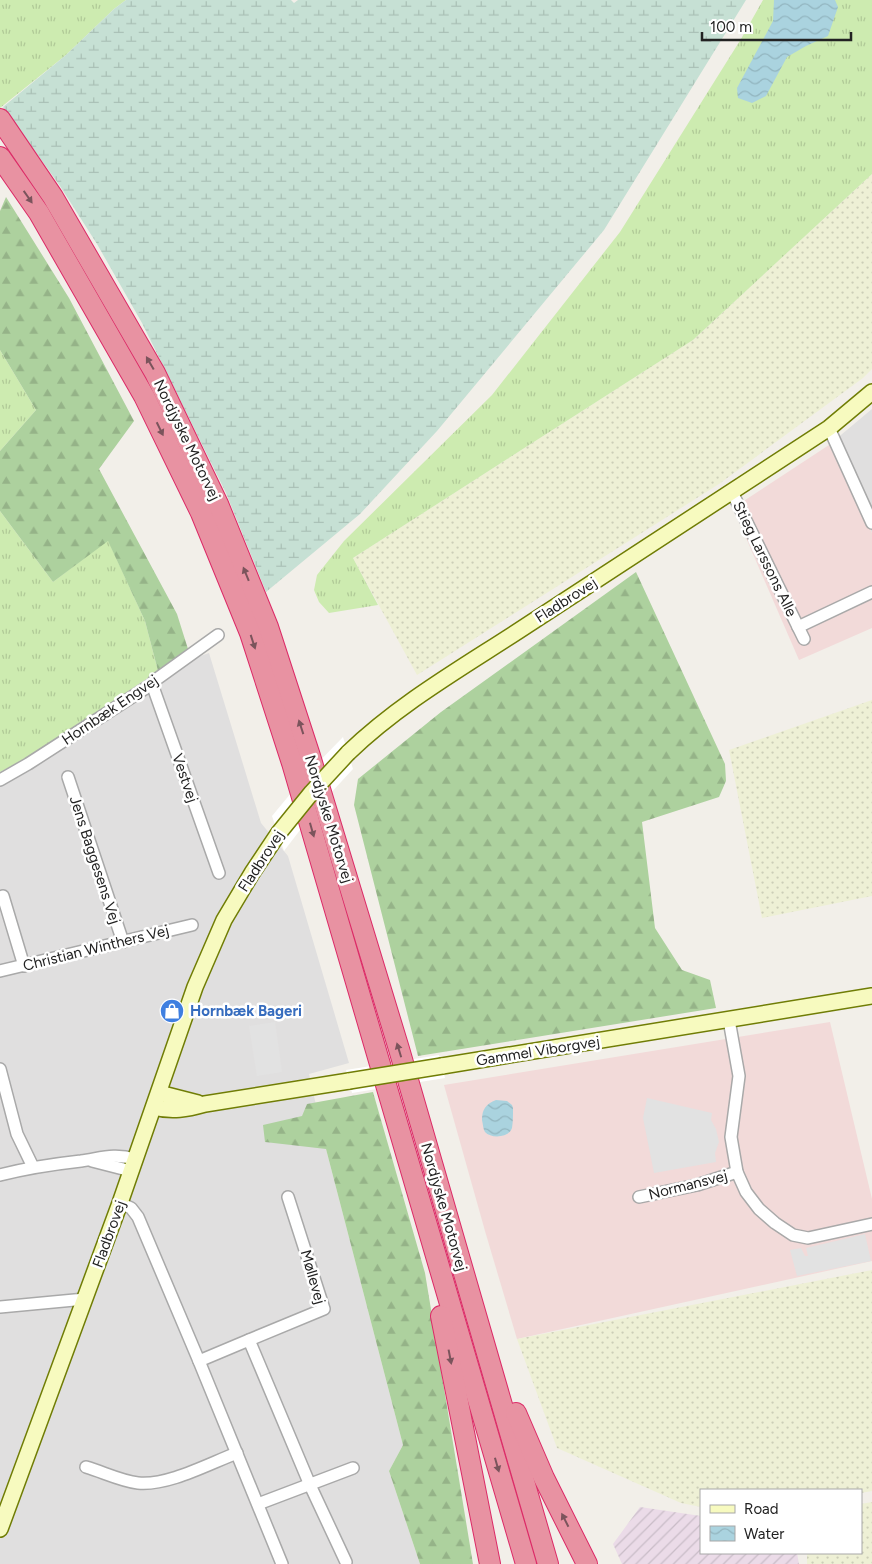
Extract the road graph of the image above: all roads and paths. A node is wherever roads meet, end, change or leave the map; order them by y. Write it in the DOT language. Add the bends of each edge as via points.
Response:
graph roads {
  1 [pos="0,119"];
  2 [pos="0,156"];
  3 [pos="872,392"];
  4 [pos="829,428"];
  5 [pos="732,492"];
  6 [pos="872,523"];
  7 [pos="872,592"];
  8 [pos="798,627"];
  9 [pos="218,635"];
  10 [pos="804,639"];
  11 [pos="152,684"];
  12 [pos="68,777"];
  13 [pos="0,780"];
  14 [pos="218,873"];
  15 [pos="3,896"];
  16 [pos="192,925"];
  17 [pos="123,942"];
  18 [pos="24,966"];
  19 [pos="0,971"];
  20 [pos="872,996"];
  21 [pos="729,1020"];
  22 [pos="378,1054"];
  23 [pos="0,1069"];
  24 [pos="413,1097"];
  25 [pos="156,1100"];
  26 [pos="133,1165"];
  27 [pos="33,1167"];
  28 [pos="737,1172"];
  29 [pos="0,1175"];
  30 [pos="288,1197"];
  31 [pos="639,1197"];
  32 [pos="120,1203"];
  33 [pos="872,1224"];
  34 [pos="85,1299"];
  35 [pos="0,1307"];
  36 [pos="249,1340"];
  37 [pos="199,1361"];
  38 [pos="236,1453"];
  39 [pos="86,1467"];
  40 [pos="353,1468"];
  41 [pos="310,1485"];
  42 [pos="258,1504"];
  43 [pos="0,1529"];
  44 [pos="485,1541"];
  45 [pos="346,1562"];
  46 [pos="282,1564"];
  47 [pos="485,1564"];
  48 [pos="490,1564"];
  49 [pos="526,1564"];
  50 [pos="548,1564"];
  51 [pos="587,1564"];
  24 -- 1 [label="highway, Nordjyske Motorvej, one-way" via="268,627 218,504 155,373 53,197"];
  2 -- 22 [label="highway, Nordjyske Motorvej, one-way" via="39,213 144,396 201,513 250,633"];
  3 -- 4 [label="main road, Fladbrovej"];
  4 -- 5 [label="main road, Fladbrovej"];
  4 -- 6 [label="street"];
  5 -- 8 [label="street, Stieg Larssons Alle"];
  5 -- 25 [label="main road, Fladbrovej, bridge" via="436,683 392,714 348,753 278,834 224,920 195,987"];
  7 -- 8 [label="street, Stieg Larssons Alle"];
  8 -- 10 [label="street, Stieg Larssons Alle"];
  9 -- 11 [label="street, Hornbæk Engvej"];
  11 -- 13 [label="street, Hornbæk Engvej"];
  11 -- 14 [label="street, Vestvej"];
  12 -- 17 [label="street, Jens Baggesens Vej"];
  15 -- 18 [label="street"];
  16 -- 17 [label="street, Christian Winthers Vej"];
  17 -- 18 [label="street, Christian Winthers Vej"];
  18 -- 19 [label="street, Christian Winthers Vej"];
  20 -- 21 [label="main road, Gammel Viborgvej"];
  21 -- 25 [label="main road, Gammel Viborgvej, bridge" via="205,1104"];
  21 -- 28 [label="street, Normansvej" via="739,1076 731,1137"];
  22 -- 44 [label="highway, one-way" via="445,1334"];
  22 -- 49 [label="highway, Nordjyske Motorvej, one-way"];
  23 -- 27 [label="street" via="17,1134"];
  24 -- 50 [label="highway, Nordjyske Motorvej"];
  51 -- 24 [label="highway, one-way" via="520,1422"];
  25 -- 26 [label="main road, Fladbrovej"];
  26 -- 27 [label="street" via="88,1160"];
  26 -- 32 [label="main road, Fladbrovej"];
  27 -- 29 [label="street"];
  28 -- 31 [label="street, Normansvej" via="697,1185"];
  28 -- 33 [label="street, Normansvej" via="759,1209 793,1235 808,1238"];
  30 -- 36 [label="street, Møllevej" via="324,1309"];
  32 -- 34 [label="main road, Fladbrovej"];
  32 -- 37 [label="street" via="131,1208 138,1217"];
  34 -- 35 [label="street"];
  34 -- 43 [label="main road, Fladbrovej"];
  36 -- 37 [label="street, Møllevej"];
  36 -- 41 [label="street"];
  37 -- 38 [label="street"];
  38 -- 39 [label="street" via="152,1483 136,1483"];
  38 -- 42 [label="street"];
  40 -- 41 [label="street"];
  41 -- 42 [label="street"];
  41 -- 45 [label="street"];
  42 -- 46 [label="street"];
  44 -- 47 [label="highway"];
  44 -- 48 [label="highway"];
}
